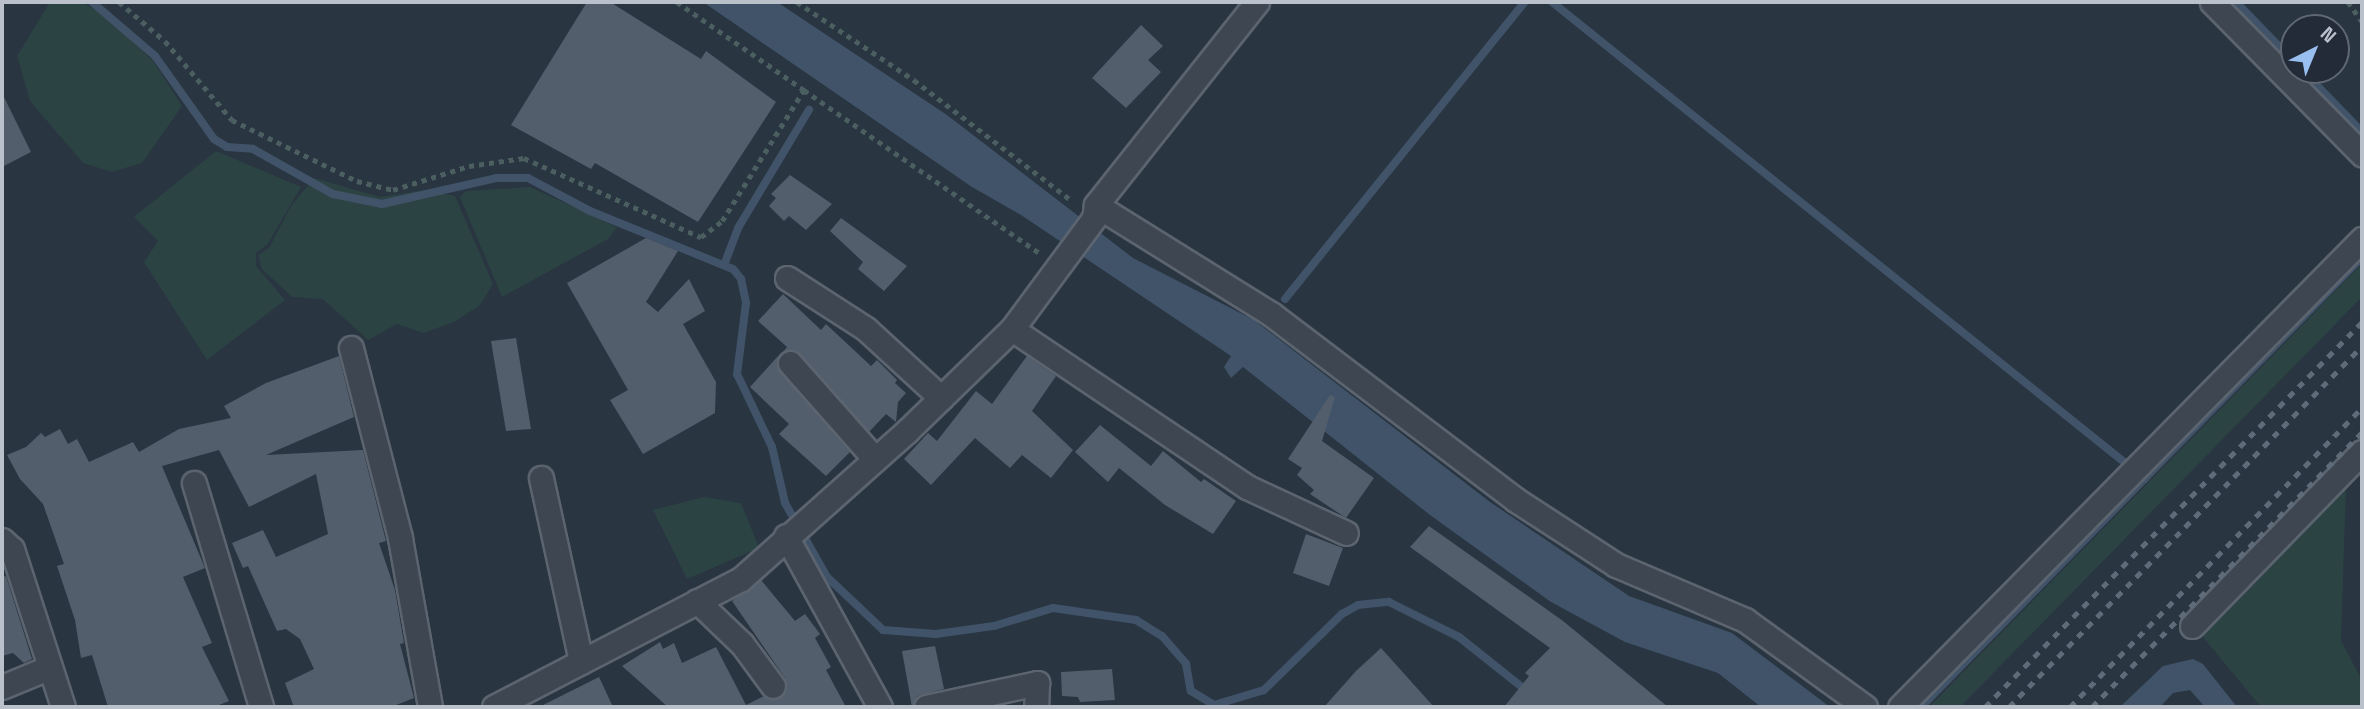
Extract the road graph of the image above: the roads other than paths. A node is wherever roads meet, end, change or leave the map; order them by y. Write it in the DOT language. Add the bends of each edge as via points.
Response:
graph roads {
  1 [pos="1257,2"];
  2 [pos="2212,2"];
  3 [pos="2362,155"];
  4 [pos="1095,211"];
  5 [pos="2362,239"];
  6 [pos="787,278"];
  7 [pos="1012,329"];
  8 [pos="351,348"];
  9 [pos="790,363"];
  10 [pos="941,398"];
  11 [pos="2362,452"];
  12 [pos="875,459"];
  13 [pos="541,478"];
  14 [pos="194,483"];
  15 [pos="1346,533"];
  16 [pos="786,536"];
  17 [pos="2,540"];
  18 [pos="10,563"];
  19 [pos="697,601"];
  20 [pos="2192,626"];
  21 [pos="581,662"];
  22 [pos="50,667"];
  23 [pos="773,686"];
  24 [pos="2,687"];
  25 [pos="506,705"];
  26 [pos="63,707"];
  27 [pos="261,707"];
  28 [pos="430,707"];
  29 [pos="880,707"];
  30 [pos="926,707"];
  31 [pos="1036,707"];
  32 [pos="1865,707"];
  33 [pos="1900,707"];
  1 -- 4 [label="street"];
  2 -- 3 [label="street"];
  4 -- 7 [label="street"];
  4 -- 32 [label="street" via="1270,314 1516,500 1616,565 1745,620"];
  5 -- 33 [label="street"];
  6 -- 10 [label="street" via="866,329"];
  7 -- 10 [label="street"];
  7 -- 15 [label="street" via="1247,487"];
  8 -- 28 [label="street" via="400,538"];
  9 -- 12 [label="street"];
  10 -- 12 [label="street"];
  11 -- 20 [label="street"];
  12 -- 16 [label="street"];
  13 -- 21 [label="street"];
  14 -- 27 [label="street"];
  16 -- 19 [label="street" via="741,579"];
  16 -- 29 [label="street"];
  17 -- 18 [label="street" via="12,549"];
  18 -- 22 [label="street"];
  19 -- 21 [label="street"];
  19 -- 23 [label="street" via="742,643"];
  21 -- 25 [label="street"];
  22 -- 24 [label="street"];
  22 -- 26 [label="street"];
  30 -- 31 [label="street" via="1037,684"];
}
